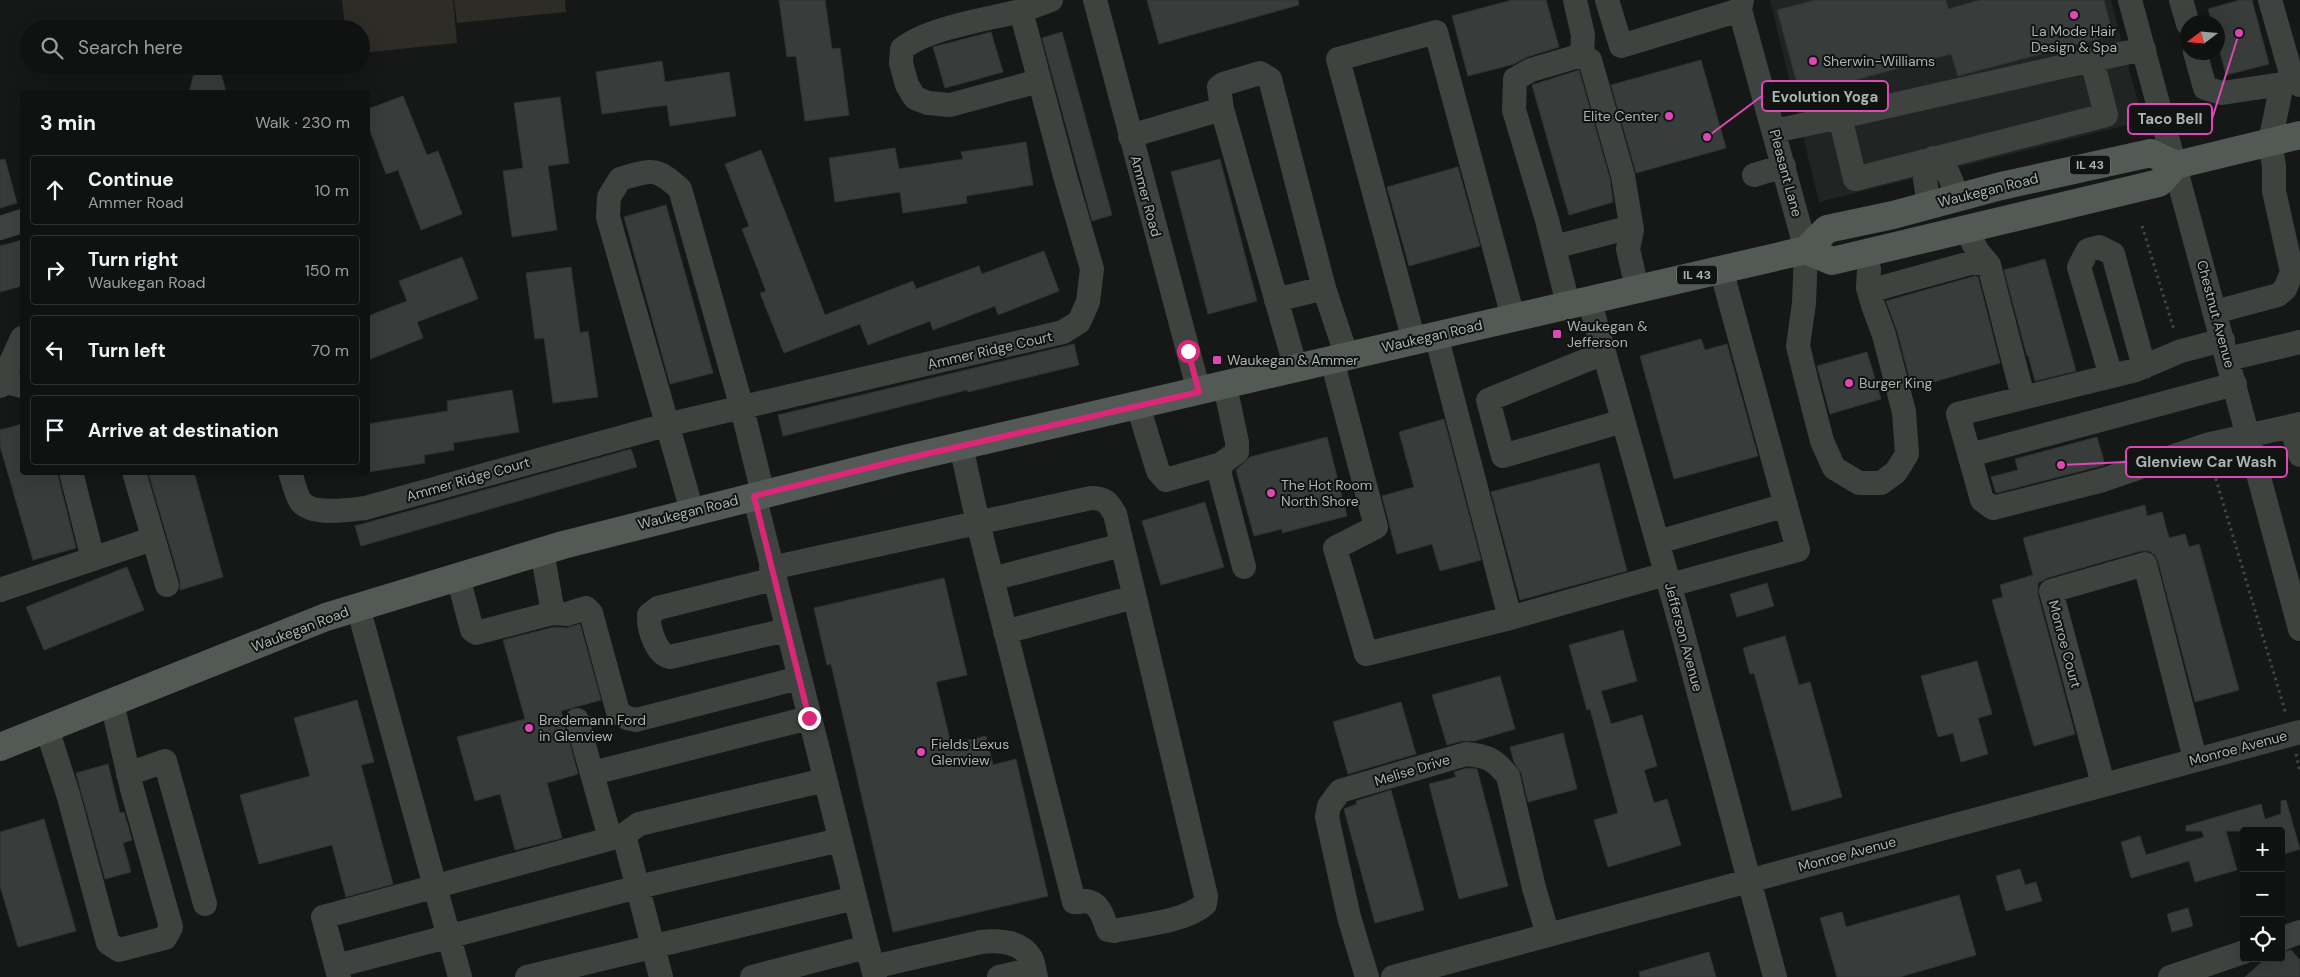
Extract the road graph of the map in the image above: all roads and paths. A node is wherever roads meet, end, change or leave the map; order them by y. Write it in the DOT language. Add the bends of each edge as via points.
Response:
graph roads {
  1 [pos="1051,0"];
  2 [pos="1095,0"];
  3 [pos="1575,0"];
  4 [pos="1607,0"];
  5 [pos="2130,0"];
  6 [pos="2181,0"];
  7 [pos="2196,0"];
  8 [pos="2270,0"];
  9 [pos="1737,3"];
  10 [pos="1021,11"];
  11 [pos="2185,15"];
  12 [pos="2200,15"];
  13 [pos="2144,49"];
  14 [pos="1582,54"];
  15 [pos="2092,60"];
  16 [pos="2197,60"];
  17 [pos="2213,60"];
  18 [pos="2293,80"];
  19 [pos="1039,81"];
  20 [pos="2222,93"];
  21 [pos="1222,109"];
  22 [pos="1840,117"];
  23 [pos="1774,131"];
  24 [pos="2300,135"];
  25 [pos="1130,136"];
  26 [pos="2270,142"];
  27 [pos="1932,158"];
  28 [pos="2176,165"];
  29 [pos="1784,166"];
  30 [pos="1754,175"];
  31 [pos="1958,197"];
  32 [pos="1929,206"];
  33 [pos="20,222"];
  34 [pos="2142,226"];
  35 [pos="1632,227"];
  36 [pos="0,228"];
  37 [pos="1966,230"];
  38 [pos="1554,247"];
  39 [pos="1806,250"];
  40 [pos="1865,254"];
  41 [pos="1989,265"];
  42 [pos="1721,269"];
  43 [pos="1324,288"];
  44 [pos="1637,288"];
  45 [pos="1869,291"];
  46 [pos="1276,300"];
  47 [pos="1579,301"];
  48 [pos="2216,312"];
  49 [pos="1513,317"];
  50 [pos="1425,338"];
  51 [pos="2300,342"];
  52 [pos="20,345"];
  53 [pos="2225,350"];
  54 [pos="2181,351"];
  55 [pos="1604,353"];
  56 [pos="1339,359"];
  57 [pos="2144,367"];
  58 [pos="1296,369"];
  59 [pos="2111,376"];
  60 [pos="8,384"];
  61 [pos="2235,384"];
  62 [pos="1225,386"];
  63 [pos="1199,392"];
  64 [pos="2023,397"];
  65 [pos="1138,406"];
  66 [pos="742,408"];
  67 [pos="1623,421"];
  68 [pos="666,425"];
  69 [pos="2296,425"];
  70 [pos="2249,437"];
  71 [pos="2206,445"];
  72 [pos="961,446"];
  73 [pos="1970,455"];
  74 [pos="2300,455"];
  75 [pos="1221,464"];
  76 [pos="72,475"];
  77 [pos="135,475"];
  78 [pos="291,475"];
  79 [pos="759,495"];
  80 [pos="1786,505"];
  81 [pos="692,511"];
  82 [pos="978,523"];
  83 [pos="152,539"];
  84 [pos="1658,542"];
  85 [pos="1122,545"];
  86 [pos="542,551"];
  87 [pos="93,559"];
  88 [pos="1244,567"];
  89 [pos="773,573"];
  90 [pos="458,577"];
  91 [pos="992,579"];
  92 [pos="1668,579"];
  93 [pos="167,585"];
  94 [pos="0,590"];
  95 [pos="2295,590"];
  96 [pos="1134,596"];
  97 [pos="358,607"];
  98 [pos="553,613"];
  99 [pos="1510,618"];
  100 [pos="2300,628"];
  101 [pos="787,630"];
  102 [pos="1005,632"];
  103 [pos="799,678"];
  104 [pos="112,702"];
  105 [pos="809,718"];
  106 [pos="576,720"];
  107 [pos="47,729"];
  108 [pos="2296,733"];
  109 [pos="0,747"];
  110 [pos="2195,759"];
  111 [pos="2300,772"];
  112 [pos="593,773"];
  113 [pos="128,774"];
  114 [pos="825,780"];
  115 [pos="2103,784"];
  116 [pos="617,837"];
  117 [pos="840,840"];
  118 [pos="1749,880"];
  119 [pos="435,886"];
  120 [pos="638,887"];
  121 [pos="855,898"];
  122 [pos="205,904"];
  123 [pos="2300,932"];
  124 [pos="1548,935"];
  125 [pos="449,936"];
  126 [pos="2285,938"];
  127 [pos="653,946"];
  128 [pos="2240,953"];
  129 [pos="872,964"];
  130 [pos="338,971"];
  131 [pos="1035,973"];
  132 [pos="1420,974"];
  133 [pos="460,977"];
  134 [pos="527,977"];
  135 [pos="662,977"];
  136 [pos="752,977"];
  137 [pos="999,977"];
  138 [pos="1367,977"];
  139 [pos="1393,977"];
  140 [pos="1775,977"];
  141 [pos="2170,977"];
  1 -- 10 [label="street"];
  2 -- 25 [label="street, Ammer Road"];
  3 -- 14 [label="street" via="1583,35"];
  4 -- 9 [label="street" via="1621,46"];
  5 -- 13 [label="street, Chestnut Avenue"];
  6 -- 11 [label="street"];
  7 -- 12 [label="street"];
  8 -- 18 [label="street"];
  9 -- 23 [label="street, Pleasant Lane"];
  10 -- 19 [label="street, Ammer Ridge Court"];
  10 -- 19 [label="street" via="912,40 902,49 901,63 907,85 915,98 928,103 950,105"];
  13 -- 15 [label="street"];
  13 -- 28 [label="street, Chestnut Avenue"];
  14 -- 35 [label="street" via="1590,60 1623,176"];
  14 -- 38 [label="street, Jefferson Avenue" via="1531,70 1515,80 1514,110"];
  15 -- 22 [label="street"];
  15 -- 27 [label="street" via="2106,115"];
  16 -- 20 [label="street" via="2205,88"];
  17 -- 20 [label="street"];
  18 -- 20 [label="street"];
  18 -- 26 [label="street"];
  19 -- 66 [label="street, Ammer Ridge Court" via="1092,269 1088,302 1079,322 1063,332"];
  21 -- 25 [label="street"];
  21 -- 43 [label="street" via="1219,87 1260,74 1270,79"];
  21 -- 46 [label="street"];
  22 -- 23 [label="street"];
  22 -- 27 [label="street" via="1855,179"];
  23 -- 29 [label="street, Pleasant Lane"];
  24 -- 26 [label="main road"];
  25 -- 63 [label="street, Ammer Road"];
  26 -- 28 [label="main road"];
  26 -- 48 [label="street" via="2274,191 2292,272 2285,289 2278,294"];
  27 -- 31 [label="street" via="1948,173"];
  27 -- 32 [label="street" via="1925,179"];
  28 -- 31 [label="main road, Waukegan Road / IL 43" via="2151,152"];
  28 -- 37 [label="main road, IL 43" via="2158,183"];
  28 -- 48 [label="street, Chestnut Avenue"];
  29 -- 30 [label="street"];
  29 -- 39 [label="street, Pleasant Lane"];
  31 -- 32 [label="main road, Waukegan Road / IL 43"];
  32 -- 39 [label="main road, Waukegan Road / IL 43" via="1827,229"];
  33 -- 36 [label="street"];
  34 -- 54 [label="path"];
  35 -- 38 [label="street"];
  35 -- 44 [label="street" via="1628,249"];
  37 -- 40 [label="main road, IL 43"];
  37 -- 41 [label="street"];
  38 -- 47 [label="street, Jefferson Avenue"];
  39 -- 40 [label="main road, IL 43" via="1832,261"];
  39 -- 42 [label="main road, Waukegan Road / IL 43"];
  39 -- 45 [label="street, Pleasant Lane" via="1798,346 1822,441 1834,468 1859,483 1881,483 1896,472 1907,454 1904,412"];
  40 -- 45 [label="street, Pleasant Lane"];
  41 -- 45 [label="street" via="1974,262"];
  41 -- 64 [label="street"];
  42 -- 44 [label="main road, Waukegan Road / IL 43"];
  42 -- 80 [label="street"];
  43 -- 46 [label="street"];
  43 -- 56 [label="street"];
  44 -- 47 [label="main road, Waukegan Road / IL 43"];
  46 -- 58 [label="street"];
  47 -- 49 [label="main road, Waukegan Road / IL 43"];
  47 -- 55 [label="street, Jefferson Avenue"];
  48 -- 53 [label="street, Chestnut Avenue"];
  49 -- 50 [label="main road, Waukegan Road / IL 43"];
  49 -- 50 [label="street" via="1436,32 1338,59"];
  50 -- 56 [label="main road, Waukegan Road / IL 43"];
  50 -- 99 [label="street"];
  51 -- 53 [label="street"];
  52 -- 60 [label="street"];
  53 -- 54 [label="street"];
  53 -- 61 [label="street, Chestnut Avenue"];
  54 -- 57 [label="street"];
  55 -- 67 [label="street, Jefferson Avenue"];
  55 -- 67 [label="street" via="1488,400 1503,456"];
  56 -- 58 [label="main road, Waukegan Road / IL 43"];
  56 -- 99 [label="street" via="1376,527 1335,548 1366,654"];
  57 -- 59 [label="street"];
  57 -- 59 [label="street" via="2113,254 2099,247 2088,250 2079,267"];
  58 -- 62 [label="main road, Waukegan Road / IL 43"];
  59 -- 64 [label="street"];
  61 -- 70 [label="street, Chestnut Avenue"];
  61 -- 73 [label="street"];
  62 -- 63 [label="main road, Waukegan Road / IL 43"];
  62 -- 75 [label="street" via="1237,452"];
  63 -- 65 [label="main road, Waukegan Road / IL 43"];
  64 -- 73 [label="street" via="1958,414"];
  65 -- 72 [label="main road, Waukegan Road / IL 43"];
  65 -- 75 [label="street" via="1158,471 1166,480"];
  66 -- 68 [label="street, Ammer Ridge Court"];
  66 -- 68 [label="street" via="680,189 664,174 634,175 620,179 609,197 608,217"];
  66 -- 79 [label="street"];
  67 -- 84 [label="street, Jefferson Avenue"];
  68 -- 78 [label="street, Ammer Ridge Court" via="365,508 311,509 301,501"];
  68 -- 81 [label="street"];
  69 -- 70 [label="street"];
  69 -- 74 [label="street"];
  70 -- 71 [label="street"];
  70 -- 95 [label="street, Chestnut Avenue"];
  71 -- 73 [label="street" via="2103,480 1993,508 1982,500"];
  71 -- 108 [label="path"];
  72 -- 79 [label="main road, Waukegan Road / IL 43"];
  72 -- 82 [label="street"];
  75 -- 88 [label="street" via="1220,475"];
  76 -- 87 [label="street"];
  77 -- 83 [label="street"];
  79 -- 81 [label="main road, Waukegan Road / IL 43"];
  79 -- 89 [label="street"];
  80 -- 84 [label="street"];
  80 -- 92 [label="street" via="1798,550"];
  81 -- 86 [label="main road, Waukegan Road / IL 43"];
  82 -- 85 [label="street" via="1102,498 1108,501 1114,514"];
  82 -- 89 [label="street"];
  82 -- 91 [label="street"];
  83 -- 87 [label="street"];
  83 -- 93 [label="street"];
  84 -- 92 [label="street, Jefferson Avenue"];
  85 -- 91 [label="street"];
  85 -- 96 [label="street"];
  86 -- 90 [label="main road, Waukegan Road / IL 43"];
  86 -- 98 [label="street"];
  87 -- 94 [label="street"];
  89 -- 101 [label="street"];
  89 -- 101 [label="street" via="658,608 650,614 649,620 659,651 670,657"];
  90 -- 97 [label="main road, Waukegan Road / IL 43"];
  90 -- 98 [label="street" via="472,630 476,633"];
  91 -- 102 [label="street"];
  92 -- 99 [label="street"];
  92 -- 118 [label="street, Jefferson Avenue"];
  95 -- 100 [label="street, Chestnut Avenue"];
  96 -- 102 [label="street"];
  96 -- 102 [label="street" via="1206,896 1205,904 1185,915 1114,931 1108,930 1096,905 1086,901 1074,902"];
  97 -- 104 [label="main road, Waukegan Road / IL 43"];
  97 -- 119 [label="street"];
  98 -- 103 [label="street" via="567,614 586,608 591,613 618,712 627,718 636,720"];
  101 -- 103 [label="street"];
  103 -- 105 [label="street"];
  104 -- 107 [label="main road, Waukegan Road / IL 43"];
  104 -- 113 [label="street"];
  105 -- 112 [label="street"];
  105 -- 114 [label="street"];
  106 -- 112 [label="street"];
  107 -- 109 [label="main road, Waukegan Road / IL 43"];
  107 -- 113 [label="street" via="108,943 119,950 166,938 171,927"];
  108 -- 110 [label="street, Monroe Avenue"];
  108 -- 111 [label="path"];
  110 -- 115 [label="street, Monroe Avenue"];
  110 -- 115 [label="street, Monroe Court" via="2145,564 2051,591"];
  112 -- 116 [label="street"];
  113 -- 122 [label="street" via="165,761"];
  114 -- 116 [label="street" via="639,824"];
  114 -- 117 [label="street"];
  115 -- 118 [label="street, Monroe Avenue"];
  116 -- 119 [label="street"];
  116 -- 120 [label="street"];
  117 -- 120 [label="street"];
  117 -- 121 [label="street"];
  118 -- 124 [label="street, Monroe Avenue"];
  118 -- 140 [label="street, Jefferson Avenue"];
  119 -- 125 [label="street"];
  119 -- 130 [label="street" via="323,917"];
  120 -- 125 [label="street"];
  120 -- 127 [label="street"];
  121 -- 127 [label="street"];
  121 -- 129 [label="street"];
  123 -- 126 [label="street"];
  124 -- 132 [label="street, Monroe Avenue"];
  124 -- 138 [label="street, Melise Drive" via="1508,776 1486,756 1466,754 1340,791 1330,806 1327,817 1330,837"];
  125 -- 130 [label="street"];
  125 -- 133 [label="street"];
  127 -- 134 [label="street"];
  127 -- 135 [label="street"];
  128 -- 141 [label="street"];
  129 -- 131 [label="street" via="996,940 1010,942 1027,953"];
  129 -- 136 [label="street"];
  131 -- 137 [label="street"];
  132 -- 139 [label="street, Monroe Avenue"];
}
